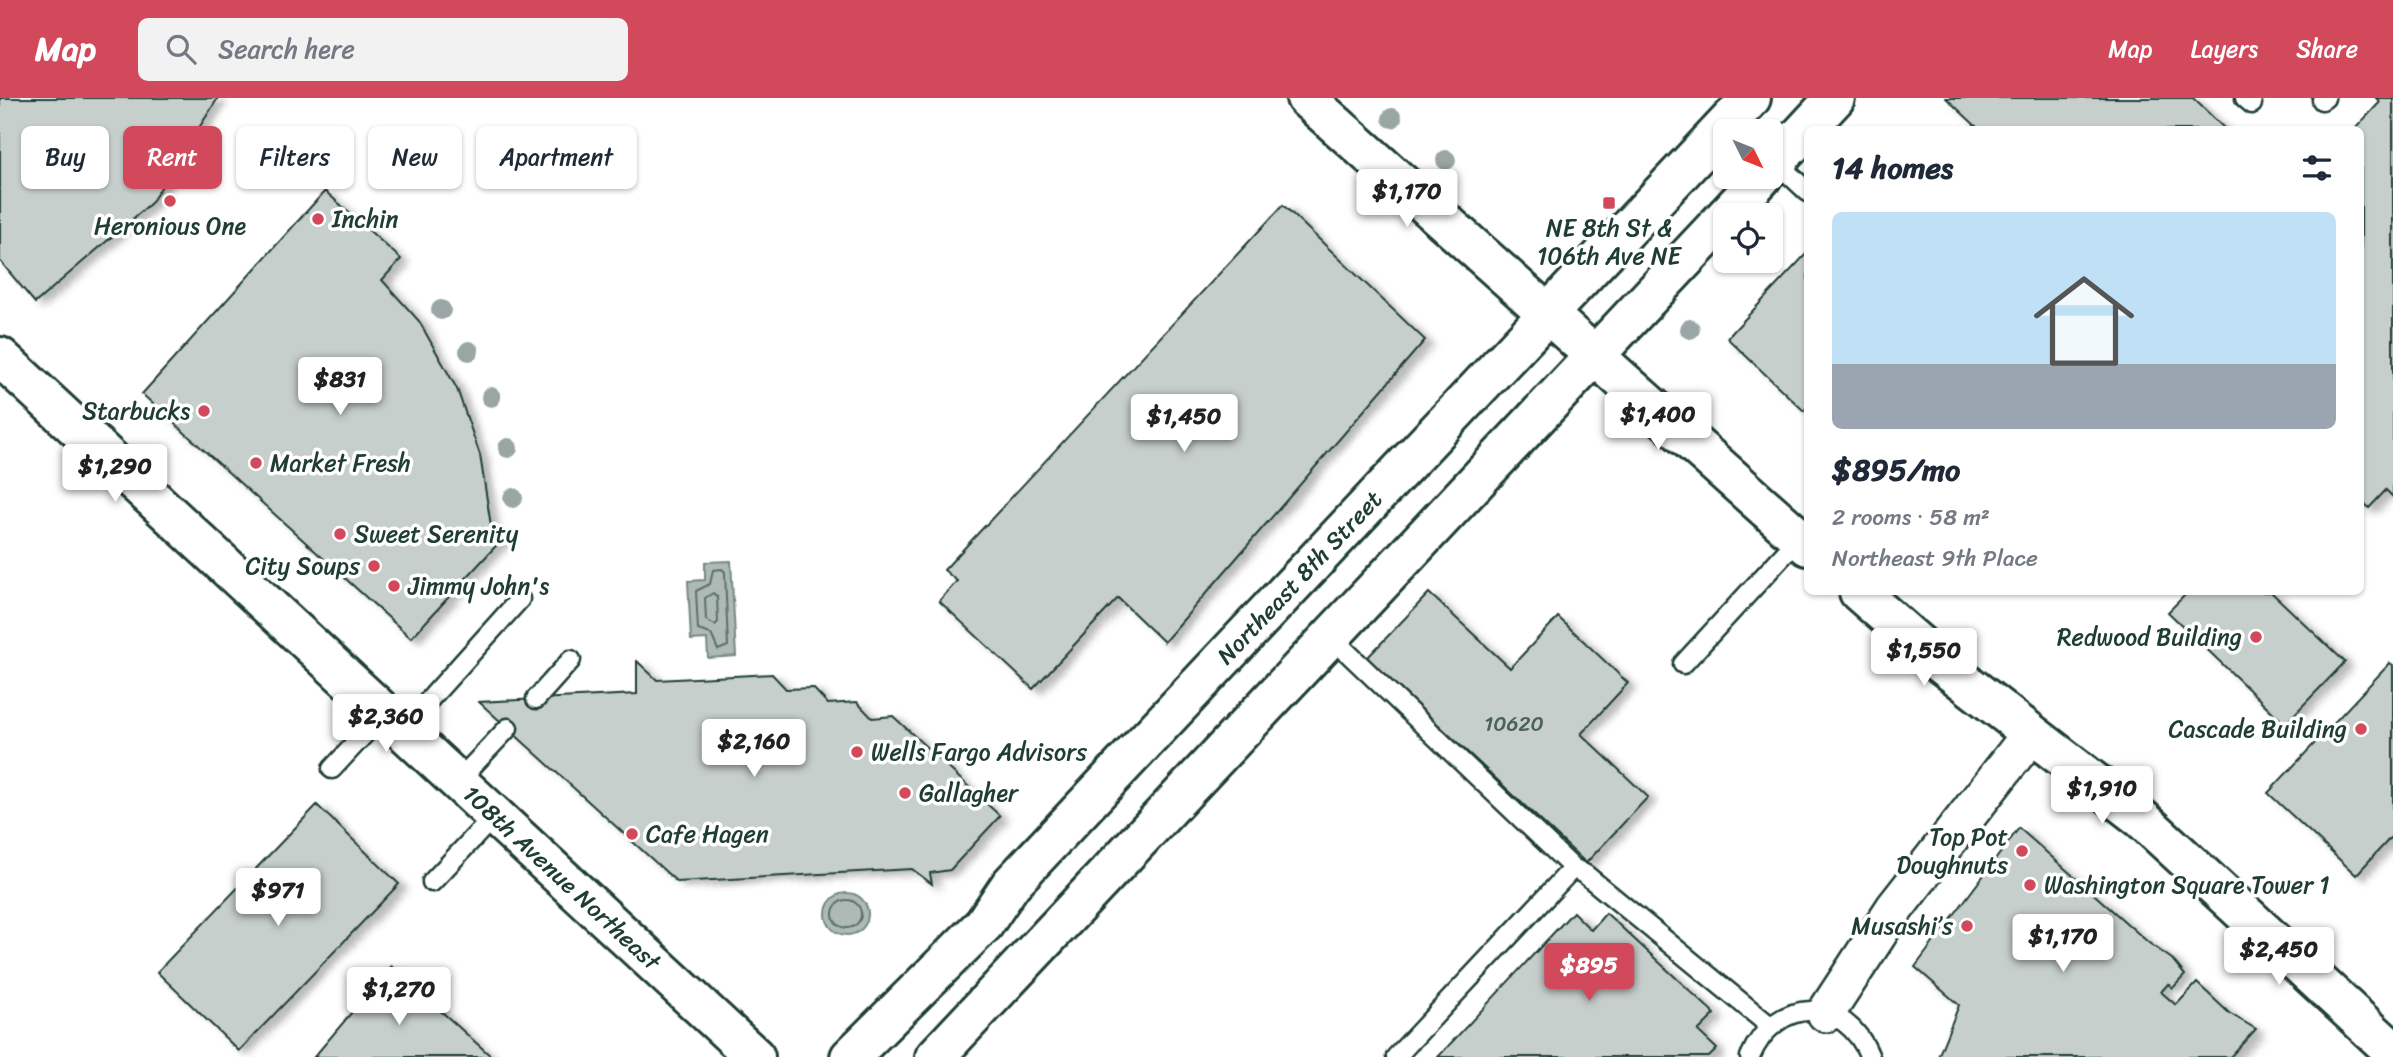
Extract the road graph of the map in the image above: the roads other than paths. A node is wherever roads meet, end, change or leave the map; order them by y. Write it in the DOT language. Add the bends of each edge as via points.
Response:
graph roads {
  1 [pos="1306,98"];
  2 [pos="1751,98"];
  3 [pos="1835,98"];
  4 [pos="1809,126"];
  5 [pos="1804,132"];
  6 [pos="1783,155"];
  7 [pos="1783,177"];
  8 [pos="1751,189"];
  9 [pos="1804,190"];
  10 [pos="1738,203"];
  11 [pos="1713,230"];
  12 [pos="1548,314"];
  13 [pos="1596,357"];
  14 [pos="0,358"];
  15 [pos="1803,542"];
  16 [pos="1862,595"];
  17 [pos="520,599"];
  18 [pos="1330,636"];
  19 [pos="571,660"];
  20 [pos="1683,664"];
  21 [pos="536,699"];
  22 [pos="394,721"];
  23 [pos="508,728"];
  24 [pos="2031,734"];
  25 [pos="332,769"];
  26 [pos="458,781"];
  27 [pos="495,815"];
  28 [pos="1573,868"];
  29 [pos="432,881"];
  30 [pos="1826,1013"];
  31 [pos="1770,1026"];
  32 [pos="2393,1051"];
  33 [pos="755,1057"];
  34 [pos="850,1057"];
  35 [pos="935,1057"];
  36 [pos="1396,1057"];
  37 [pos="1750,1057"];
  38 [pos="1870,1057"];
  1 -- 12 [label="main road"];
  2 -- 12 [label="main road, Northeast 8th Street"];
  3 -- 4 [label="main road"];
  5 -- 6 [label="main road"];
  7 -- 9 [label="lane"];
  8 -- 10 [label="main road"];
  11 -- 13 [label="main road"];
  12 -- 13 [label="main road"];
  12 -- 34 [label="main road, Northeast 8th Street" via="1011,884 984,924"];
  13 -- 15 [label="main road"];
  13 -- 18 [label="main road"];
  14 -- 22 [label="main road, 108th Avenue Northeast"];
  15 -- 20 [label="lane"];
  16 -- 24 [label="main road"];
  17 -- 22 [label="lane"];
  18 -- 28 [label="lane"];
  18 -- 35 [label="main road"];
  19 -- 21 [label="lane"];
  22 -- 25 [label="lane"];
  22 -- 26 [label="main road, 108th Avenue Northeast"];
  23 -- 26 [label="lane"];
  24 -- 30 [label="street" via="1894,909"];
  24 -- 32 [label="main road" via="2141,819"];
  26 -- 27 [label="main road, 108th Avenue Northeast"];
  27 -- 29 [label="lane"];
  27 -- 33 [label="main road, 108th Avenue Northeast"];
  28 -- 31 [label="lane"];
  28 -- 36 [label="lane"];
  30 -- 31 [label="lane" via="1788,1015"];
  30 -- 38 [label="lane" via="1847,1023"];
  31 -- 37 [label="lane"];
}
